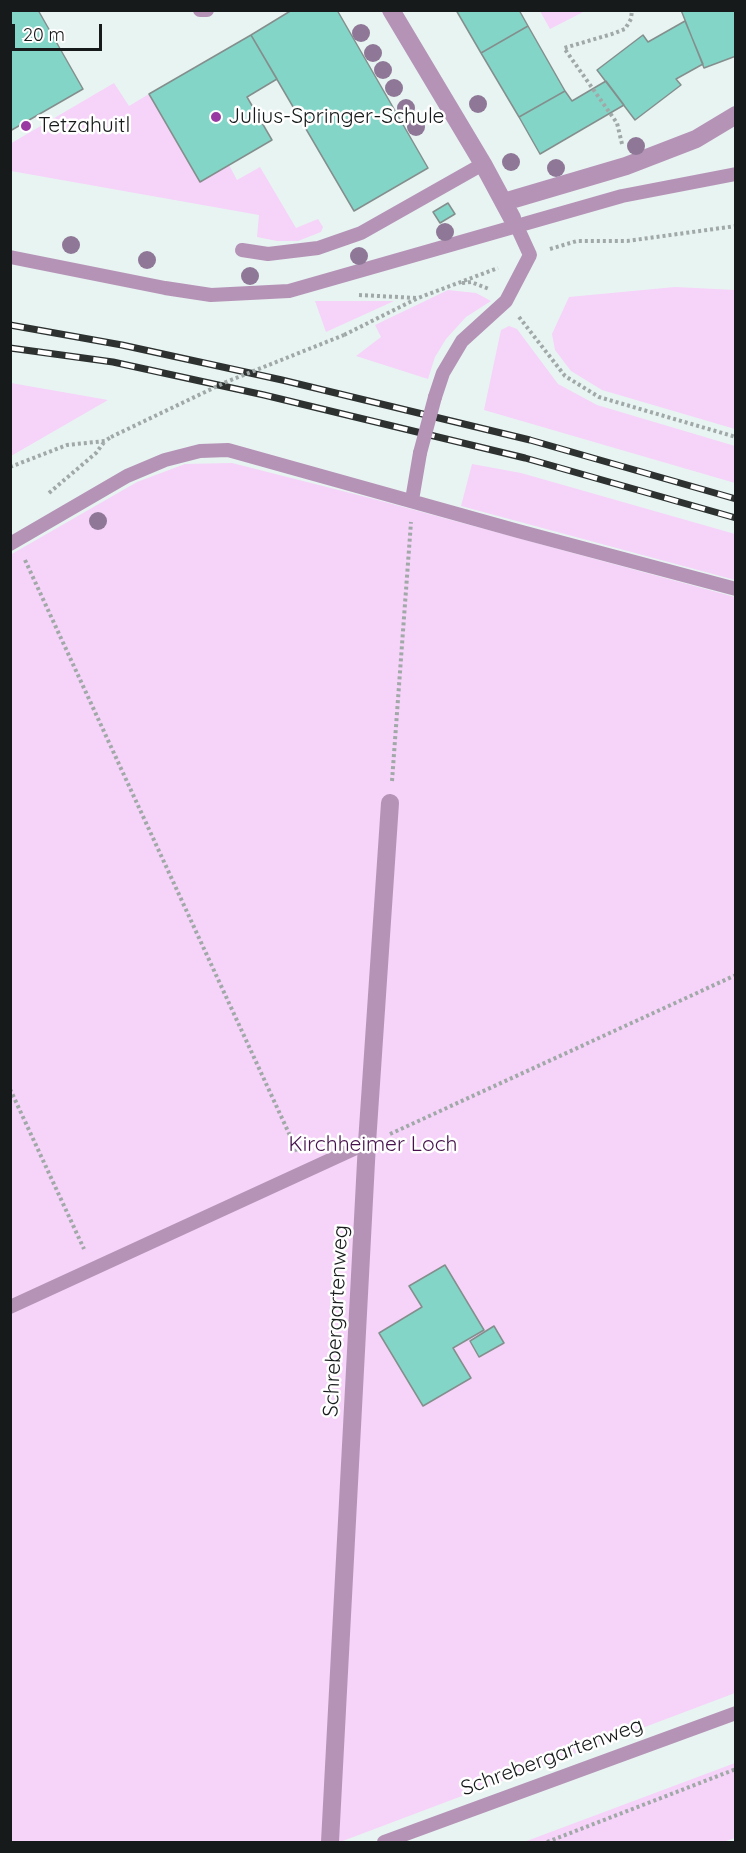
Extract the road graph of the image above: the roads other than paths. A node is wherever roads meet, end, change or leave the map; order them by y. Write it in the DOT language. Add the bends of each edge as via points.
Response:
graph roads {
  1 [pos="200,10"];
  2 [pos="207,10"];
  3 [pos="391,10"];
  4 [pos="735,116"];
  5 [pos="483,164"];
  6 [pos="735,174"];
  7 [pos="511,215"];
  8 [pos="242,250"];
  9 [pos="10,257"];
  10 [pos="412,500"];
  11 [pos="13,542"];
  12 [pos="735,588"];
  13 [pos="390,803"];
  14 [pos="367,1143"];
  15 [pos="10,1307"];
  16 [pos="735,1713"];
  17 [pos="330,1842"];
  18 [pos="384,1842"];
  1 -- 2 [label="lane"];
  3 -- 5 [label="street"];
  4 -- 7 [label="street" via="696,139"];
  5 -- 7 [label="street"];
  5 -- 8 [label="lane" via="361,233 318,248 268,254"];
  6 -- 7 [label="lane"];
  7 -- 9 [label="lane" via="289,291 211,295"];
  7 -- 10 [label="lane, bridge" via="530,255 506,301 462,341 443,373 420,453"];
  10 -- 11 [label="lane" via="228,450 201,451 127,476"];
  10 -- 12 [label="lane"];
  13 -- 14 [label="street, Schrebergartenweg"];
  14 -- 15 [label="lane"];
  14 -- 17 [label="street, Schrebergartenweg"];
  16 -- 18 [label="lane, Schrebergartenweg"];
}
